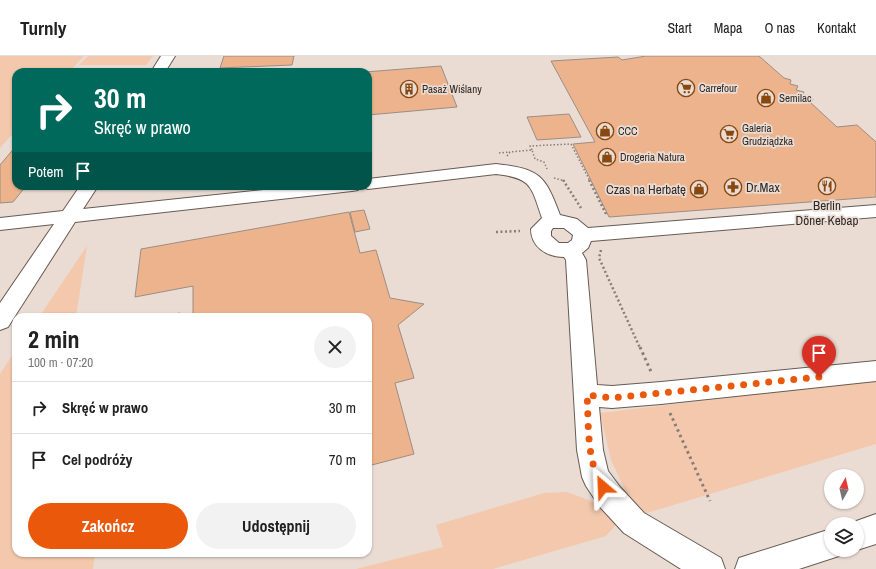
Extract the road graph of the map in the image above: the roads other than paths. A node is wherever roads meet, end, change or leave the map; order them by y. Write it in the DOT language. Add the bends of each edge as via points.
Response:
graph roads {
  1 [pos="168,56"];
  2 [pos="160,68"];
  3 [pos="372,184"];
  4 [pos="87,190"];
  5 [pos="316,190"];
  6 [pos="876,211"];
  7 [pos="70,217"];
  8 [pos="553,222"];
  9 [pos="0,224"];
  10 [pos="577,242"];
  11 [pos="0,320"];
  12 [pos="876,371"];
  13 [pos="587,395"];
  14 [pos="876,529"];
  15 [pos="864,533"];
  16 [pos="824,546"];
  17 [pos="710,569"];
  18 [pos="750,569"];
  1 -- 2 [label="street"];
  3 -- 8 [label="street" via="496,169 516,171 530,175 539,185"];
  4 -- 7 [label="street"];
  5 -- 7 [label="street"];
  6 -- 10 [label="street"];
  7 -- 9 [label="street"];
  7 -- 11 [label="street"];
  8 -- 10 [label="street" via="572,224 581,231"];
  8 -- 10 [label="street" via="547,223 541,229 541,238 549,246 564,250"];
  10 -- 13 [label="street" via="576,260"];
  12 -- 13 [label="street" via="612,398"];
  13 -- 17 [label="street" via="590,450 596,477 610,497 634,523"];
  14 -- 15 [label="street"];
  16 -- 18 [label="street"];
}
